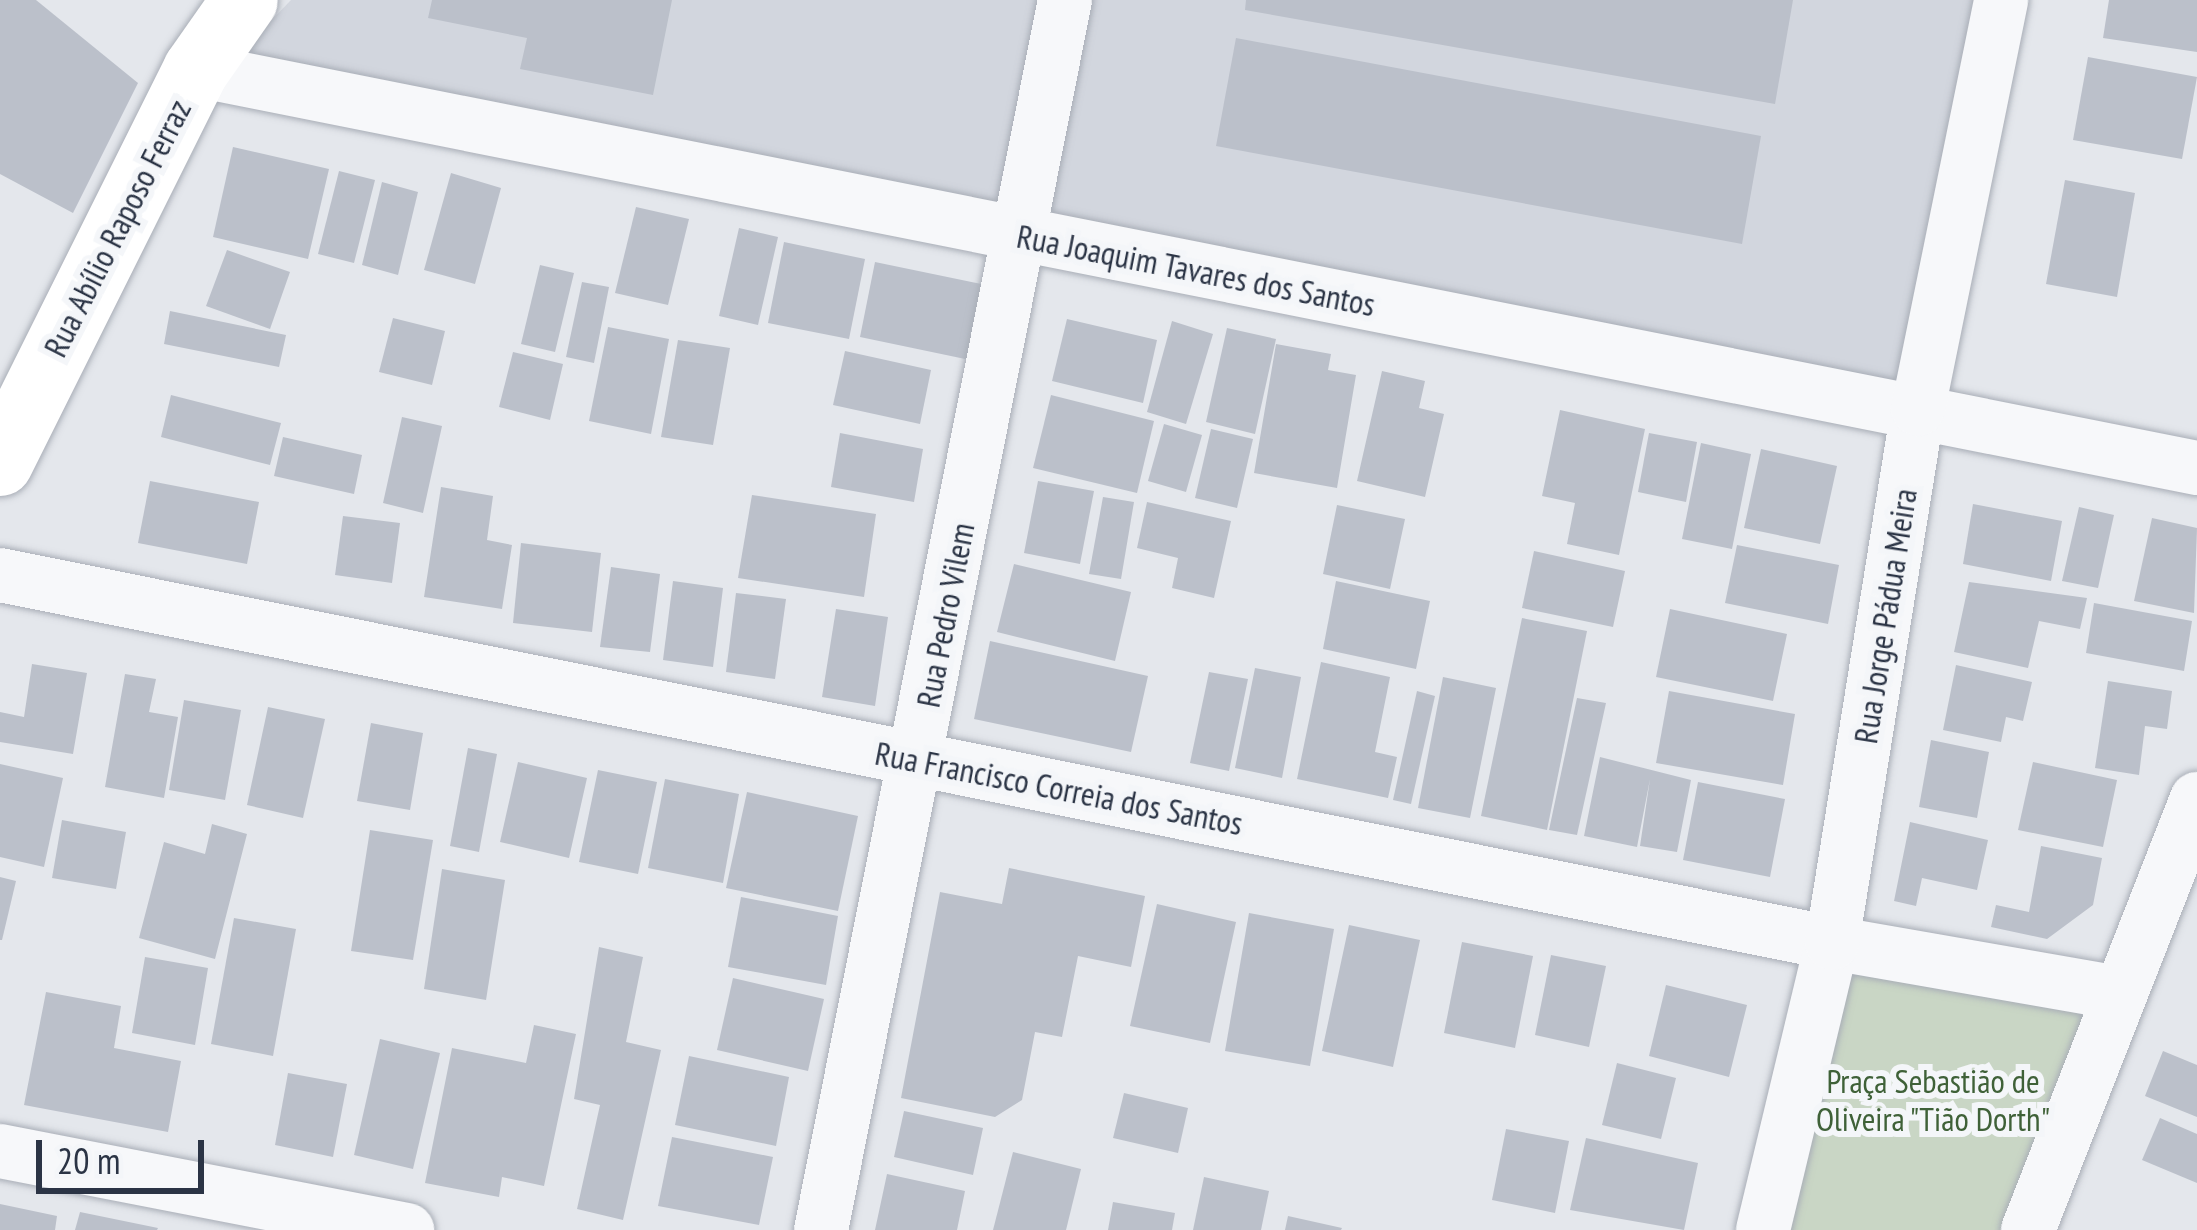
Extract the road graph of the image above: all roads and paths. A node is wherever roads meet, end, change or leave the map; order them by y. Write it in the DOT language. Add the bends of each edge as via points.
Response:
graph roads {
  1 [pos="245,0"];
  2 [pos="1065,0"];
  3 [pos="2001,0"];
  4 [pos="196,70"];
  5 [pos="1016,235"];
  6 [pos="1918,409"];
  7 [pos="0,463"];
  8 [pos="2197,468"];
  9 [pos="0,575"];
  10 [pos="918,760"];
  11 [pos="2197,800"];
  12 [pos="1832,943"];
  13 [pos="2119,993"];
  14 [pos="0,1151"];
  15 [pos="407,1230"];
  16 [pos="821,1230"];
  17 [pos="1762,1230"];
  18 [pos="2028,1230"];
  1 -- 4 [label="street, Rua Abílio Raposo Ferraz"];
  2 -- 5 [label="street, Rua Pedro Vilem"];
  3 -- 6 [label="street, Rua Jorge Pádua Meira"];
  4 -- 5 [label="street, Rua Joaquim Tavares dos Santos"];
  4 -- 7 [label="street, Rua Abílio Raposo Ferraz"];
  5 -- 6 [label="street, Rua Joaquim Tavares dos Santos"];
  5 -- 10 [label="street, Rua Pedro Vilem"];
  6 -- 8 [label="street, Rua Joaquim Tavares dos Santos"];
  6 -- 12 [label="street, Rua Jorge Pádua Meira"];
  9 -- 10 [label="street, Rua Francisco Correia dos Santos"];
  10 -- 12 [label="street, Rua Francisco Correia dos Santos"];
  10 -- 16 [label="street, Rua Pedro Vilem"];
  11 -- 13 [label="street"];
  12 -- 13 [label="street, Rua Francisco Correia dos Santos"];
  12 -- 17 [label="street, Rua Jorge Pádua Meira"];
  13 -- 18 [label="street"];
  14 -- 15 [label="street"];
}
